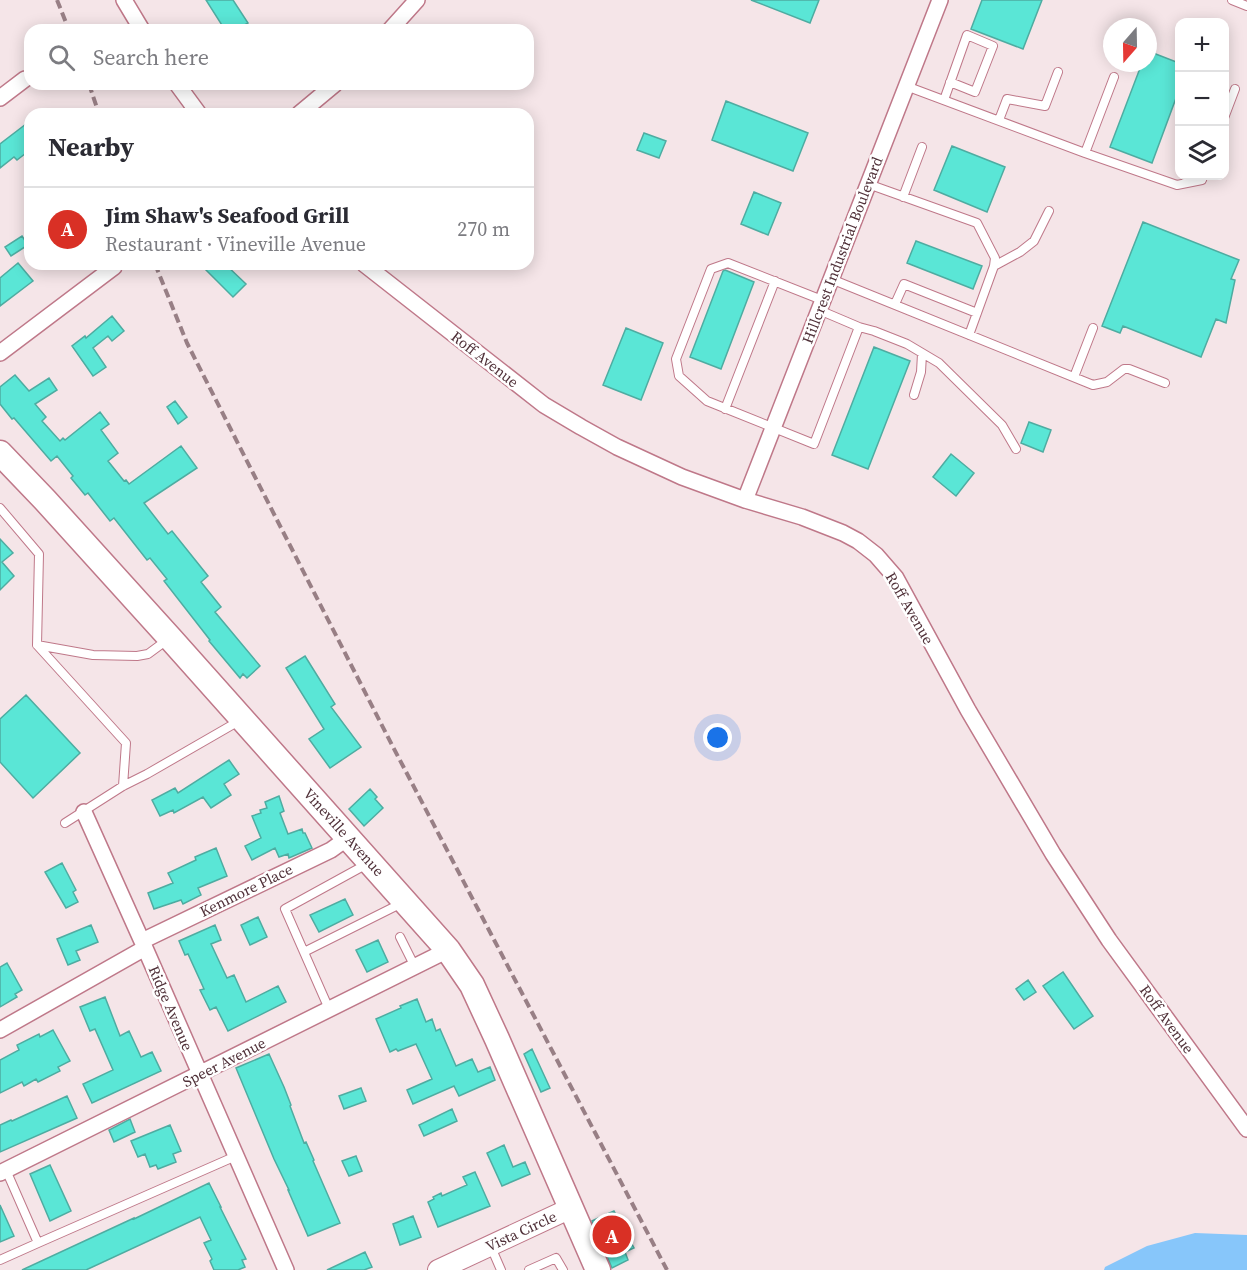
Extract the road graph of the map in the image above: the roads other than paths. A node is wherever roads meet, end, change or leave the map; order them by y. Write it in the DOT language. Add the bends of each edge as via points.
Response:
graph roads {
  1 [pos="124,0"];
  2 [pos="417,0"];
  3 [pos="940,0"];
  4 [pos="1232,0"];
  5 [pos="1247,6"];
  6 [pos="138,24"];
  7 [pos="395,24"];
  8 [pos="1058,72"];
  9 [pos="1114,77"];
  10 [pos="24,80"];
  11 [pos="950,82"];
  12 [pos="906,86"];
  13 [pos="1235,89"];
  14 [pos="181,90"];
  15 [pos="327,90"];
  16 [pos="0,98"];
  17 [pos="944,100"];
  18 [pos="1229,105"];
  19 [pos="195,108"];
  20 [pos="305,108"];
  21 [pos="999,120"];
  22 [pos="922,147"];
  23 [pos="1085,153"];
  24 [pos="1202,180"];
  25 [pos="868,184"];
  26 [pos="903,197"];
  27 [pos="1049,211"];
  28 [pos="994,266"];
  29 [pos="110,270"];
  30 [pos="372,270"];
  31 [pos="831,279"];
  32 [pos="775,281"];
  33 [pos="895,304"];
  34 [pos="821,305"];
  35 [pos="977,313"];
  36 [pos="859,327"];
  37 [pos="1093,328"];
  38 [pos="969,335"];
  39 [pos="0,353"];
  40 [pos="922,354"];
  41 [pos="1074,377"];
  42 [pos="1165,383"];
  43 [pos="914,395"];
  44 [pos="725,409"];
  45 [pos="772,428"];
  46 [pos="1016,449"];
  47 [pos="0,453"];
  48 [pos="745,500"];
  49 [pos="0,508"];
  50 [pos="170,638"];
  51 [pos="37,645"];
  52 [pos="243,719"];
  53 [pos="123,786"];
  54 [pos="84,812"];
  55 [pos="65,823"];
  56 [pos="349,837"];
  57 [pos="371,862"];
  58 [pos="405,901"];
  59 [pos="400,937"];
  60 [pos="144,944"];
  61 [pos="448,950"];
  62 [pos="304,952"];
  63 [pos="415,967"];
  64 [pos="329,1010"];
  65 [pos="0,1030"];
  66 [pos="200,1074"];
  67 [pos="1247,1129"];
  68 [pos="236,1156"];
  69 [pos="3,1172"];
  70 [pos="571,1208"];
  71 [pos="38,1243"];
  72 [pos="490,1246"];
  73 [pos="0,1260"];
  74 [pos="286,1270"];
  75 [pos="438,1270"];
  76 [pos="501,1270"];
  77 [pos="529,1270"];
  78 [pos="562,1270"];
  79 [pos="598,1270"];
  1 -- 6 [label="street"];
  2 -- 7 [label="street"];
  3 -- 12 [label="street, Hillcrest Industrial Boulevard"];
  4 -- 5 [label="lane"];
  8 -- 21 [label="lane" via="1045,106 1007,99"];
  9 -- 23 [label="lane"];
  10 -- 16 [label="street"];
  11 -- 11 [label="lane" via="967,36 993,46 975,92"];
  11 -- 17 [label="lane"];
  12 -- 17 [label="lane"];
  12 -- 25 [label="street, Hillcrest Industrial Boulevard"];
  13 -- 18 [label="lane"];
  14 -- 19 [label="street"];
  15 -- 20 [label="street"];
  17 -- 21 [label="lane"];
  21 -- 23 [label="lane"];
  22 -- 26 [label="lane"];
  23 -- 24 [label="lane" via="1177,185"];
  25 -- 26 [label="lane"];
  25 -- 31 [label="street, Hillcrest Industrial Boulevard"];
  26 -- 28 [label="lane" via="976,223 994,258"];
  27 -- 28 [label="lane" via="1034,241"];
  28 -- 35 [label="lane"];
  29 -- 39 [label="street"];
  30 -- 48 [label="street, Roff Avenue" via="544,405 617,447"];
  31 -- 33 [label="lane"];
  31 -- 34 [label="street, Hillcrest Industrial Boulevard"];
  32 -- 34 [label="lane"];
  32 -- 44 [label="lane"];
  32 -- 44 [label="lane" via="728,263 711,269 676,359 679,376 707,401"];
  33 -- 35 [label="lane" via="904,284"];
  33 -- 38 [label="lane"];
  34 -- 36 [label="lane"];
  34 -- 45 [label="street, Hillcrest Industrial Boulevard"];
  35 -- 38 [label="lane"];
  36 -- 40 [label="lane" via="907,344"];
  36 -- 45 [label="lane" via="814,444"];
  37 -- 41 [label="lane"];
  38 -- 41 [label="lane"];
  40 -- 43 [label="lane"];
  40 -- 46 [label="lane" via="939,363 1002,425"];
  41 -- 42 [label="lane" via="1094,385 1129,369"];
  44 -- 45 [label="lane"];
  45 -- 48 [label="street, Hillcrest Industrial Boulevard"];
  47 -- 50 [label="main road, Vineville Avenue"];
  48 -- 67 [label="street, Roff Avenue" via="843,533 876,555 896,578 1053,854 1109,940"];
  49 -- 51 [label="lane" via="39,554"];
  50 -- 51 [label="lane" via="148,654 137,656 93,655"];
  50 -- 52 [label="main road, Vineville Avenue"];
  51 -- 53 [label="lane" via="126,743"];
  52 -- 53 [label="lane"];
  52 -- 56 [label="main road, Vineville Avenue"];
  53 -- 54 [label="lane"];
  54 -- 55 [label="lane"];
  54 -- 60 [label="street, Ridge Avenue"];
  56 -- 57 [label="main road, Vineville Avenue"];
  56 -- 60 [label="street, Kenmore Place" via="331,850"];
  57 -- 58 [label="main road, Vineville Avenue"];
  57 -- 62 [label="lane" via="285,909"];
  58 -- 61 [label="main road, Vineville Avenue"];
  58 -- 62 [label="lane"];
  59 -- 63 [label="lane"];
  60 -- 65 [label="street, Kenmore Place"];
  60 -- 66 [label="street, Ridge Avenue"];
  61 -- 63 [label="street, Speer Avenue"];
  61 -- 70 [label="main road, Vineville Avenue" via="472,985"];
  62 -- 64 [label="lane"];
  63 -- 64 [label="street, Speer Avenue"];
  64 -- 66 [label="street, Speer Avenue"];
  66 -- 68 [label="street, Ridge Avenue"];
  66 -- 69 [label="street, Speer Avenue"];
  68 -- 71 [label="lane"];
  68 -- 74 [label="street, Ridge Avenue"];
  69 -- 71 [label="lane"];
  70 -- 72 [label="street, Vista Circle"];
  70 -- 79 [label="main road, Vineville Avenue"];
  71 -- 73 [label="lane"];
  72 -- 75 [label="street, Vista Circle"];
  72 -- 76 [label="lane"];
  77 -- 78 [label="lane" via="556,1258"];
}
